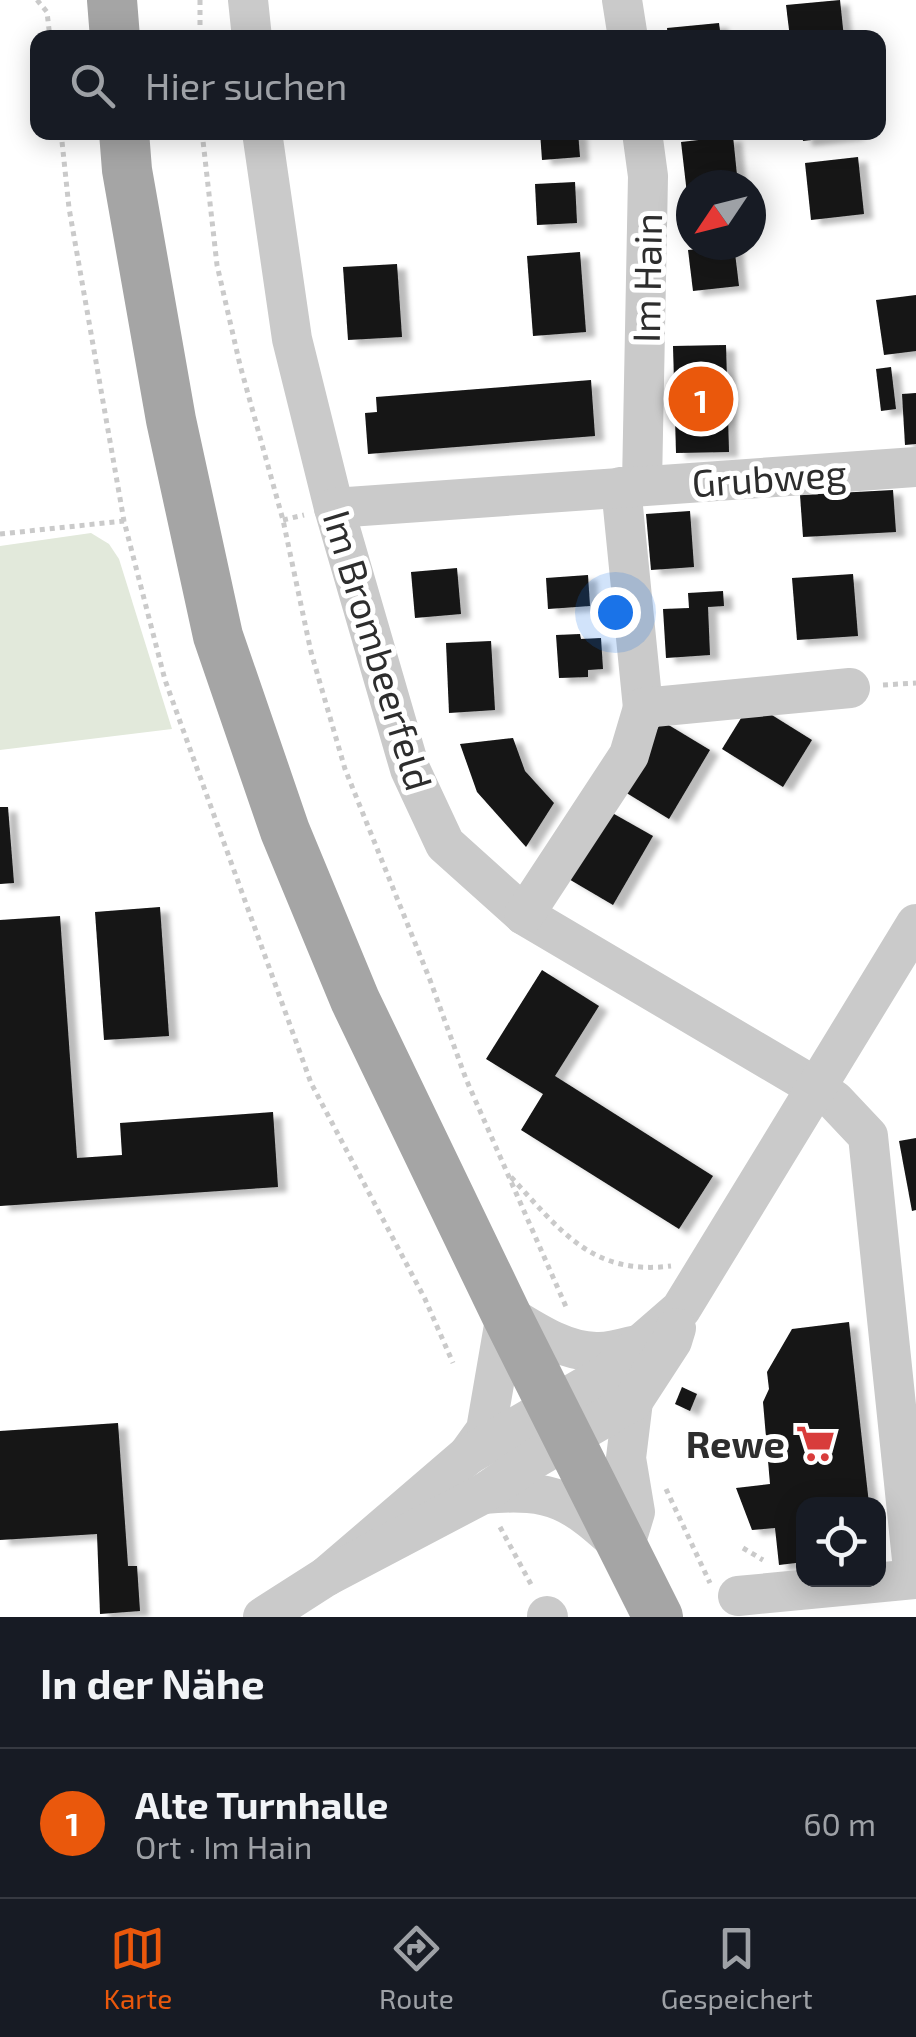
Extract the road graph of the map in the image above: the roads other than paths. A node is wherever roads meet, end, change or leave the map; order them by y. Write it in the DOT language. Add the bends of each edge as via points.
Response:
graph roads {
  1 [pos="112,0"];
  2 [pos="248,0"];
  3 [pos="622,0"];
  4 [pos="114,30"];
  5 [pos="251,30"];
  6 [pos="627,30"];
  7 [pos="125,140"];
  8 [pos="263,140"];
  9 [pos="643,140"];
  10 [pos="916,468"];
  11 [pos="632,486"];
  12 [pos="334,508"];
  13 [pos="850,688"];
  14 [pos="643,708"];
  15 [pos="524,915"];
  16 [pos="916,924"];
  17 [pos="816,1088"];
  18 [pos="681,1309"];
  19 [pos="506,1314"];
  20 [pos="647,1342"];
  21 [pos="632,1401"];
  22 [pos="560,1421"];
  23 [pos="468,1455"];
  24 [pos="491,1509"];
  25 [pos="624,1548"];
  26 [pos="327,1576"];
  27 [pos="915,1579"];
  28 [pos="738,1596"];
  29 [pos="263,1617"];
  30 [pos="658,1617"];
  1 -- 4 [label="main road"];
  2 -- 5 [label="street"];
  3 -- 6 [label="street"];
  7 -- 19 [label="main road" via="171,420 218,636 285,831 356,1000"];
  8 -- 12 [label="street, Im Brombeerfeld" via="292,339"];
  9 -- 11 [label="street, Im Hain" via="648,176"];
  10 -- 11 [label="street, Grubweg"];
  11 -- 12 [label="street, Grubweg"];
  11 -- 14 [label="street"];
  12 -- 15 [label="street, Im Brombeerfeld" via="410,769 445,844"];
  13 -- 14 [label="street"];
  14 -- 15 [label="street" via="629,754"];
  15 -- 17 [label="street, Im Brombeerfeld"];
  16 -- 17 [label="street"];
  17 -- 18 [label="street"];
  17 -- 27 [label="street, Im Brombeerfeld" via="868,1136"];
  18 -- 20 [label="street"];
  18 -- 21 [label="street" via="672,1341"];
  19 -- 20 [label="street" via="548,1340 598,1352"];
  19 -- 22 [label="main road"];
  19 -- 23 [label="street" via="486,1430"];
  20 -- 22 [label="street"];
  21 -- 22 [label="street"];
  21 -- 25 [label="street" via="626,1458 635,1512"];
  22 -- 23 [label="street"];
  22 -- 24 [label="street"];
  22 -- 25 [label="main road"];
  23 -- 26 [label="street"];
  24 -- 25 [label="street" via="527,1491 559,1499"];
  24 -- 26 [label="street"];
  25 -- 30 [label="main road"];
  26 -- 29 [label="street"];
  27 -- 28 [label="street"];
}
